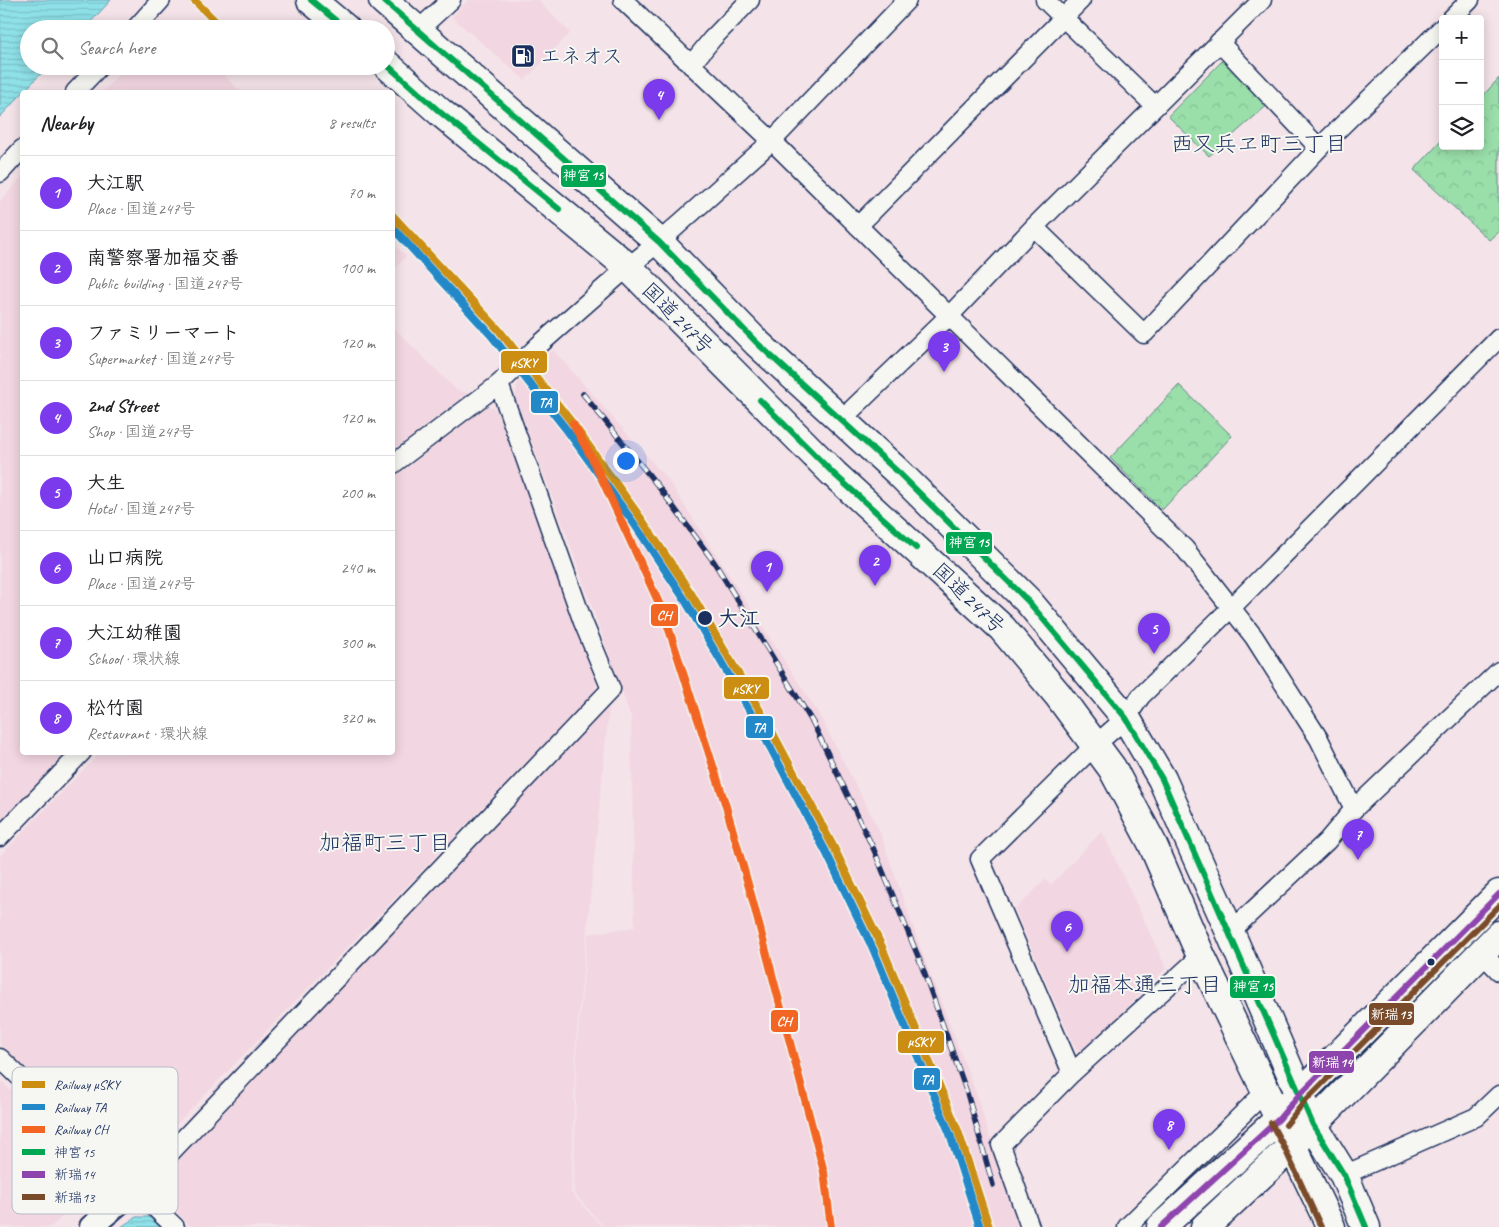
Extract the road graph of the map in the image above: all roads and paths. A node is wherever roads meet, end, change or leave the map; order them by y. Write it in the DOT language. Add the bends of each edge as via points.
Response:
graph roads {
  1 [pos="161,0"];
  2 [pos="311,0"];
  3 [pos="382,0"];
  4 [pos="451,0"];
  5 [pos="622,0"];
  6 [pos="750,0"];
  7 [pos="907,0"];
  8 [pos="1046,0"];
  9 [pos="1081,0"];
  10 [pos="1262,0"];
  11 [pos="1470,0"];
  12 [pos="1455,15"];
  13 [pos="1063,19"];
  14 [pos="142,20"];
  15 [pos="335,20"];
  16 [pos="417,31"];
  17 [pos="1439,31"];
  18 [pos="1219,42"];
  19 [pos="691,65"];
  20 [pos="395,72"];
  21 [pos="91,75"];
  22 [pos="77,90"];
  23 [pos="1155,106"];
  24 [pos="772,141"];
  25 [pos="1319,148"];
  26 [pos="20,151"];
  27 [pos="0,173"];
  28 [pos="858,226"];
  29 [pos="1034,227"];
  30 [pos="659,242"];
  31 [pos="628,267"];
  32 [pos="950,315"];
  33 [pos="1499,338"];
  34 [pos="499,384"];
  35 [pos="842,420"];
  36 [pos="395,463"];
  37 [pos="1231,608"];
  38 [pos="1499,671"];
  39 [pos="1126,718"];
  40 [pos="1096,745"];
  41 [pos="79,755"];
  42 [pos="1354,809"];
  43 [pos="0,837"];
  44 [pos="1499,894"];
  45 [pos="1230,932"];
  46 [pos="1493,953"];
  47 [pos="1202,956"];
  48 [pos="0,1058"];
  49 [pos="12,1070"];
  50 [pos="1072,1073"];
  51 [pos="1266,1091"];
  52 [pos="1299,1095"];
  53 [pos="1499,1095"];
  54 [pos="1279,1119"];
  55 [pos="1313,1125"];
  56 [pos="178,1145"];
  57 [pos="1294,1146"];
  58 [pos="1344,1175"];
  59 [pos="106,1214"];
  60 [pos="162,1214"];
  61 [pos="91,1227"];
  62 [pos="176,1227"];
  63 [pos="1030,1227"];
  64 [pos="1127,1227"];
  65 [pos="1161,1227"];
  66 [pos="1205,1227"];
  67 [pos="1331,1227"];
  68 [pos="1366,1227"];
  1 -- 14 [label="street"];
  2 -- 15 [label="main road"];
  3 -- 16 [label="main road, 国道247号"];
  4 -- 16 [label="street"];
  5 -- 19 [label="street"];
  6 -- 19 [label="street"];
  7 -- 24 [label="street"];
  8 -- 13 [label="street"];
  9 -- 13 [label="street"];
  10 -- 18 [label="street"];
  11 -- 12 [label="street"];
  13 -- 23 [label="street"];
  13 -- 28 [label="street"];
  16 -- 30 [label="main road, 国道247号"];
  17 -- 25 [label="street"];
  18 -- 23 [label="street"];
  18 -- 25 [label="street"];
  19 -- 24 [label="street"];
  20 -- 31 [label="main road, 国道247号"];
  21 -- 22 [label="street"];
  23 -- 29 [label="street"];
  24 -- 28 [label="street"];
  24 -- 30 [label="street"];
  25 -- 29 [label="street" via="1144,334"];
  26 -- 27 [label="street"];
  28 -- 32 [label="street"];
  29 -- 32 [label="street"];
  30 -- 31 [label="street"];
  30 -- 35 [label="main road, 国道247号" via="757,343"];
  31 -- 34 [label="street"];
  31 -- 40 [label="main road, 国道247号" via="834,474 1002,628"];
  32 -- 35 [label="street"];
  32 -- 37 [label="street" via="1185,549"];
  33 -- 37 [label="street"];
  34 -- 36 [label="street"];
  34 -- 56 [label="street" via="583,622 611,689"];
  35 -- 39 [label="main road, 国道247号" via="1028,601"];
  37 -- 39 [label="street" via="1141,696"];
  37 -- 42 [label="street" via="1254,637 1318,740"];
  38 -- 42 [label="street"];
  39 -- 40 [label="street"];
  39 -- 45 [label="main road, 国道247号" via="1162,779"];
  40 -- 47 [label="main road, 国道247号" via="1152,843"];
  40 -- 50 [label="street" via="980,859"];
  41 -- 43 [label="street"];
  42 -- 45 [label="street" via="1327,841"];
  44 -- 52 [label="main road"];
  45 -- 52 [label="main road, 国道247号"];
  46 -- 55 [label="main road"];
  47 -- 50 [label="street"];
  47 -- 51 [label="main road, 国道247号"];
  48 -- 49 [label="street"];
  50 -- 63 [label="street" via="1002,1145"];
  51 -- 54 [label="main road, 国道247号"];
  51 -- 64 [label="street"];
  52 -- 54 [label="main road"];
  52 -- 55 [label="main road, 国道247号"];
  53 -- 58 [label="street" via="1476,1117"];
  54 -- 57 [label="main road, 国道247号"];
  54 -- 65 [label="main road"];
  55 -- 57 [label="main road"];
  55 -- 58 [label="main road, 国道247号"];
  57 -- 66 [label="main road"];
  57 -- 67 [label="main road, 国道247号"];
  58 -- 68 [label="main road, 国道247号"];
  59 -- 61 [label="street"];
  60 -- 62 [label="street"];
}
